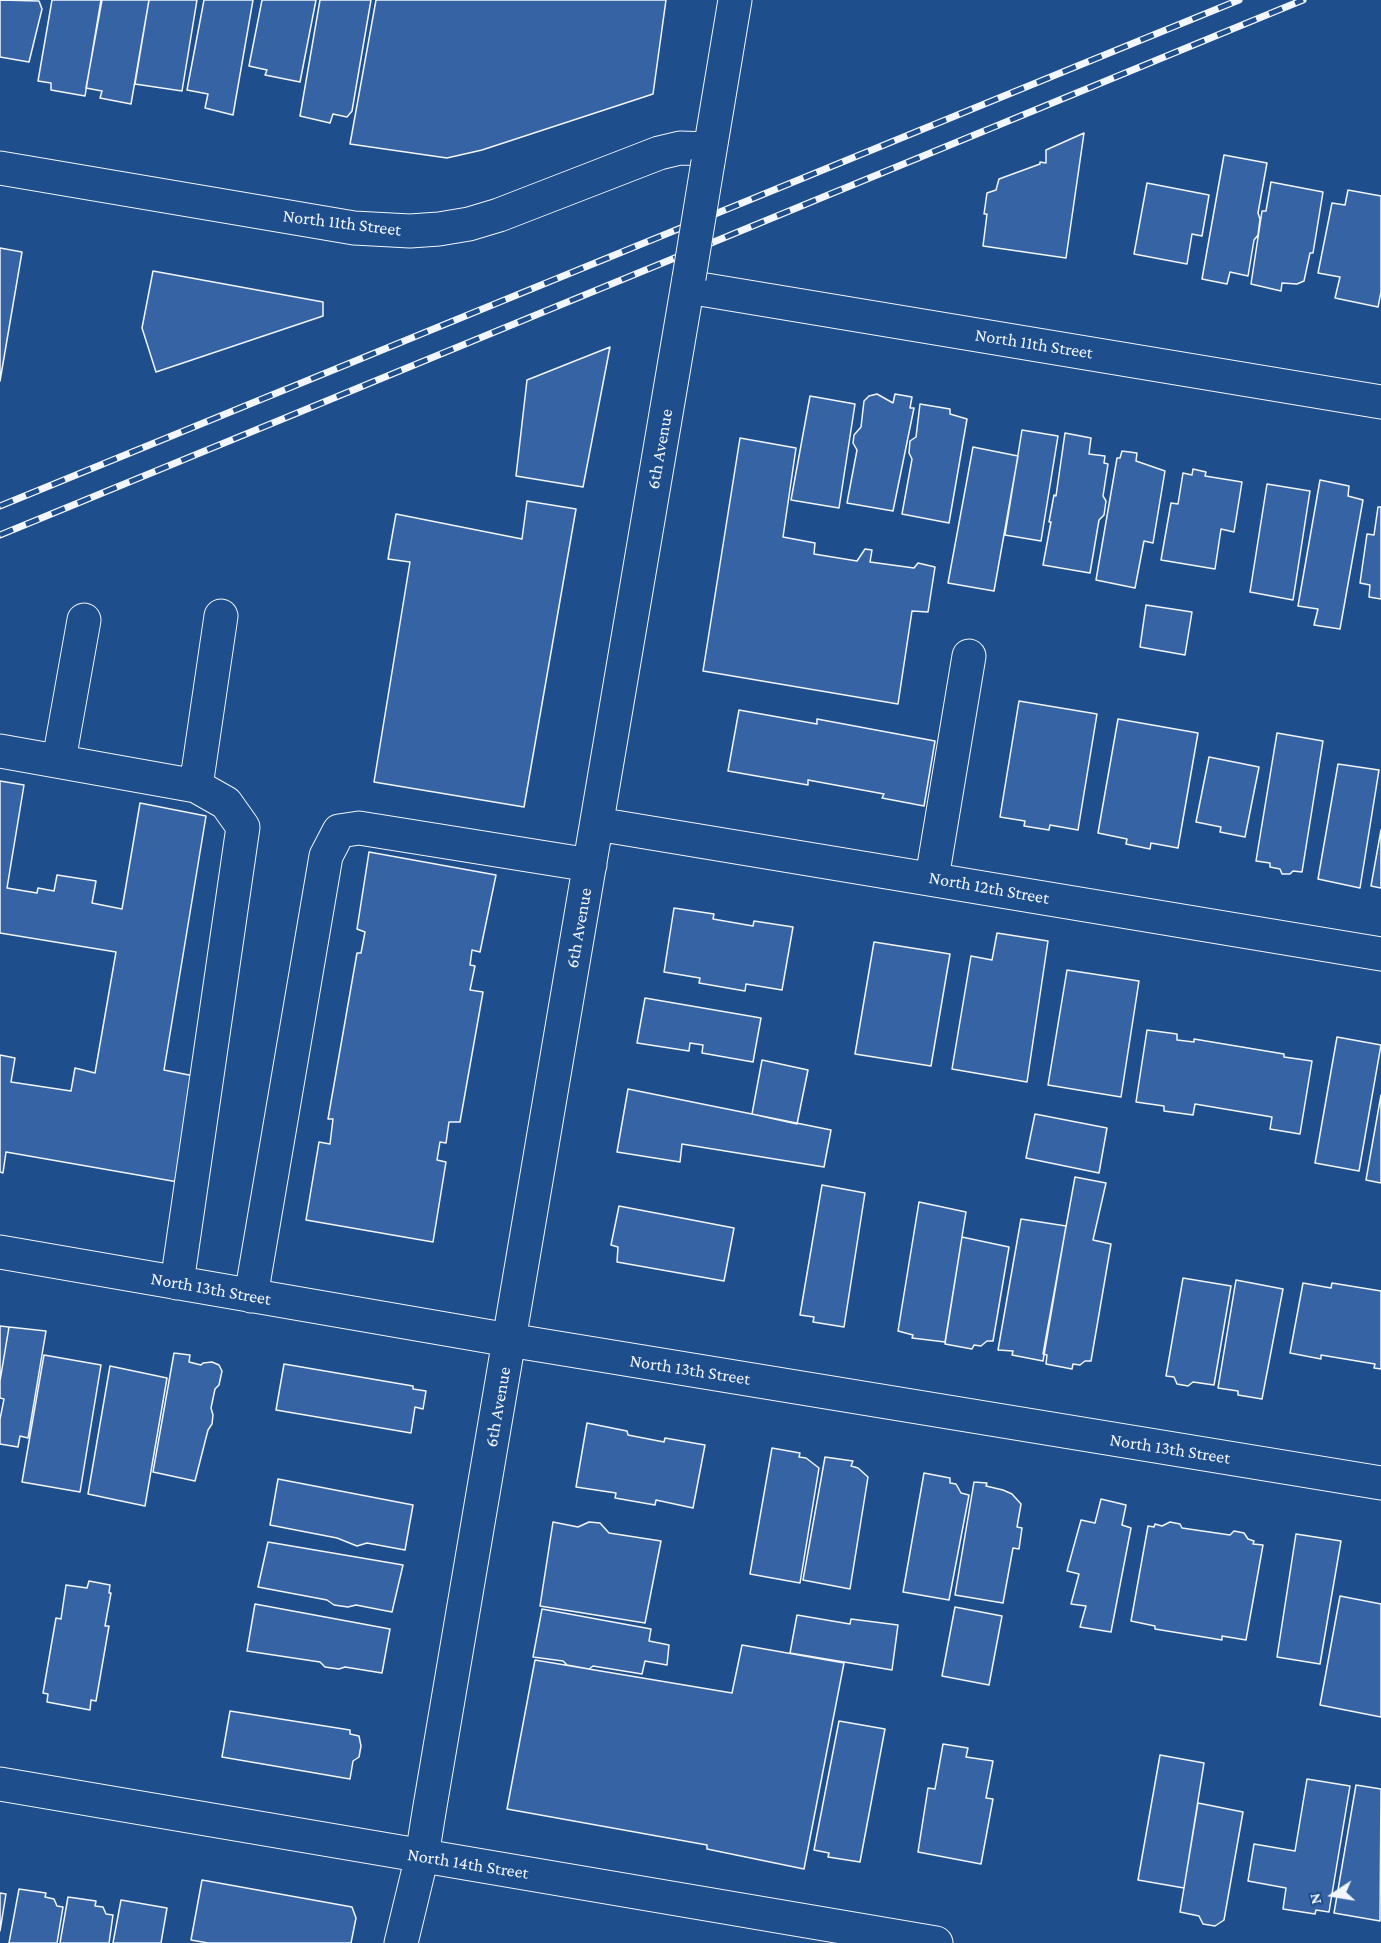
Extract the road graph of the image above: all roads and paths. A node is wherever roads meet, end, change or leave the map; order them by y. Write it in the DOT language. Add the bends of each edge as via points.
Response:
graph roads {
  1 [pos="735,0"];
  2 [pos="709,156"];
  3 [pos="0,168"];
  4 [pos="688,283"];
  5 [pos="1381,402"];
  6 [pos="221,616"];
  7 [pos="84,620"];
  8 [pos="969,656"];
  9 [pos="0,751"];
  10 [pos="58,760"];
  11 [pos="196,786"];
  12 [pos="597,824"];
  13 [pos="590,865"];
  14 [pos="932,878"];
  15 [pos="1381,954"];
  16 [pos="0,1252"];
  17 [pos="177,1283"];
  18 [pos="251,1296"];
  19 [pos="510,1340"];
  20 [pos="1381,1484"];
  21 [pos="0,1785"];
  22 [pos="422,1856"];
  23 [pos="401,1943"];
  24 [pos="936,1943"];
  1 -- 2 [label="street, 6th Avenue"];
  2 -- 3 [label="street, North 11th Street" via="680,148 659,153 489,218 410,231 354,228"];
  2 -- 4 [label="street, 6th Avenue, bridge"];
  4 -- 5 [label="street, North 11th Street"];
  4 -- 12 [label="street, 6th Avenue"];
  6 -- 11 [label="street"];
  7 -- 10 [label="street"];
  8 -- 14 [label="street"];
  9 -- 10 [label="street"];
  10 -- 11 [label="street"];
  11 -- 17 [label="street" via="226,803 243,827"];
  12 -- 13 [label="street, 6th Avenue"];
  12 -- 14 [label="street, North 12th Street"];
  13 -- 18 [label="street" via="359,828 339,831 326,856"];
  13 -- 19 [label="street, 6th Avenue"];
  14 -- 15 [label="street, North 12th Street"];
  16 -- 17 [label="street, North 13th Street"];
  17 -- 18 [label="street, North 13th Street"];
  18 -- 19 [label="street, North 13th Street"];
  19 -- 20 [label="street, North 13th Street"];
  19 -- 22 [label="street, 6th Avenue"];
  21 -- 22 [label="street, North 14th Street"];
  22 -- 23 [label="street, 6th Avenue"];
  22 -- 24 [label="street, North 14th Street"];
}
